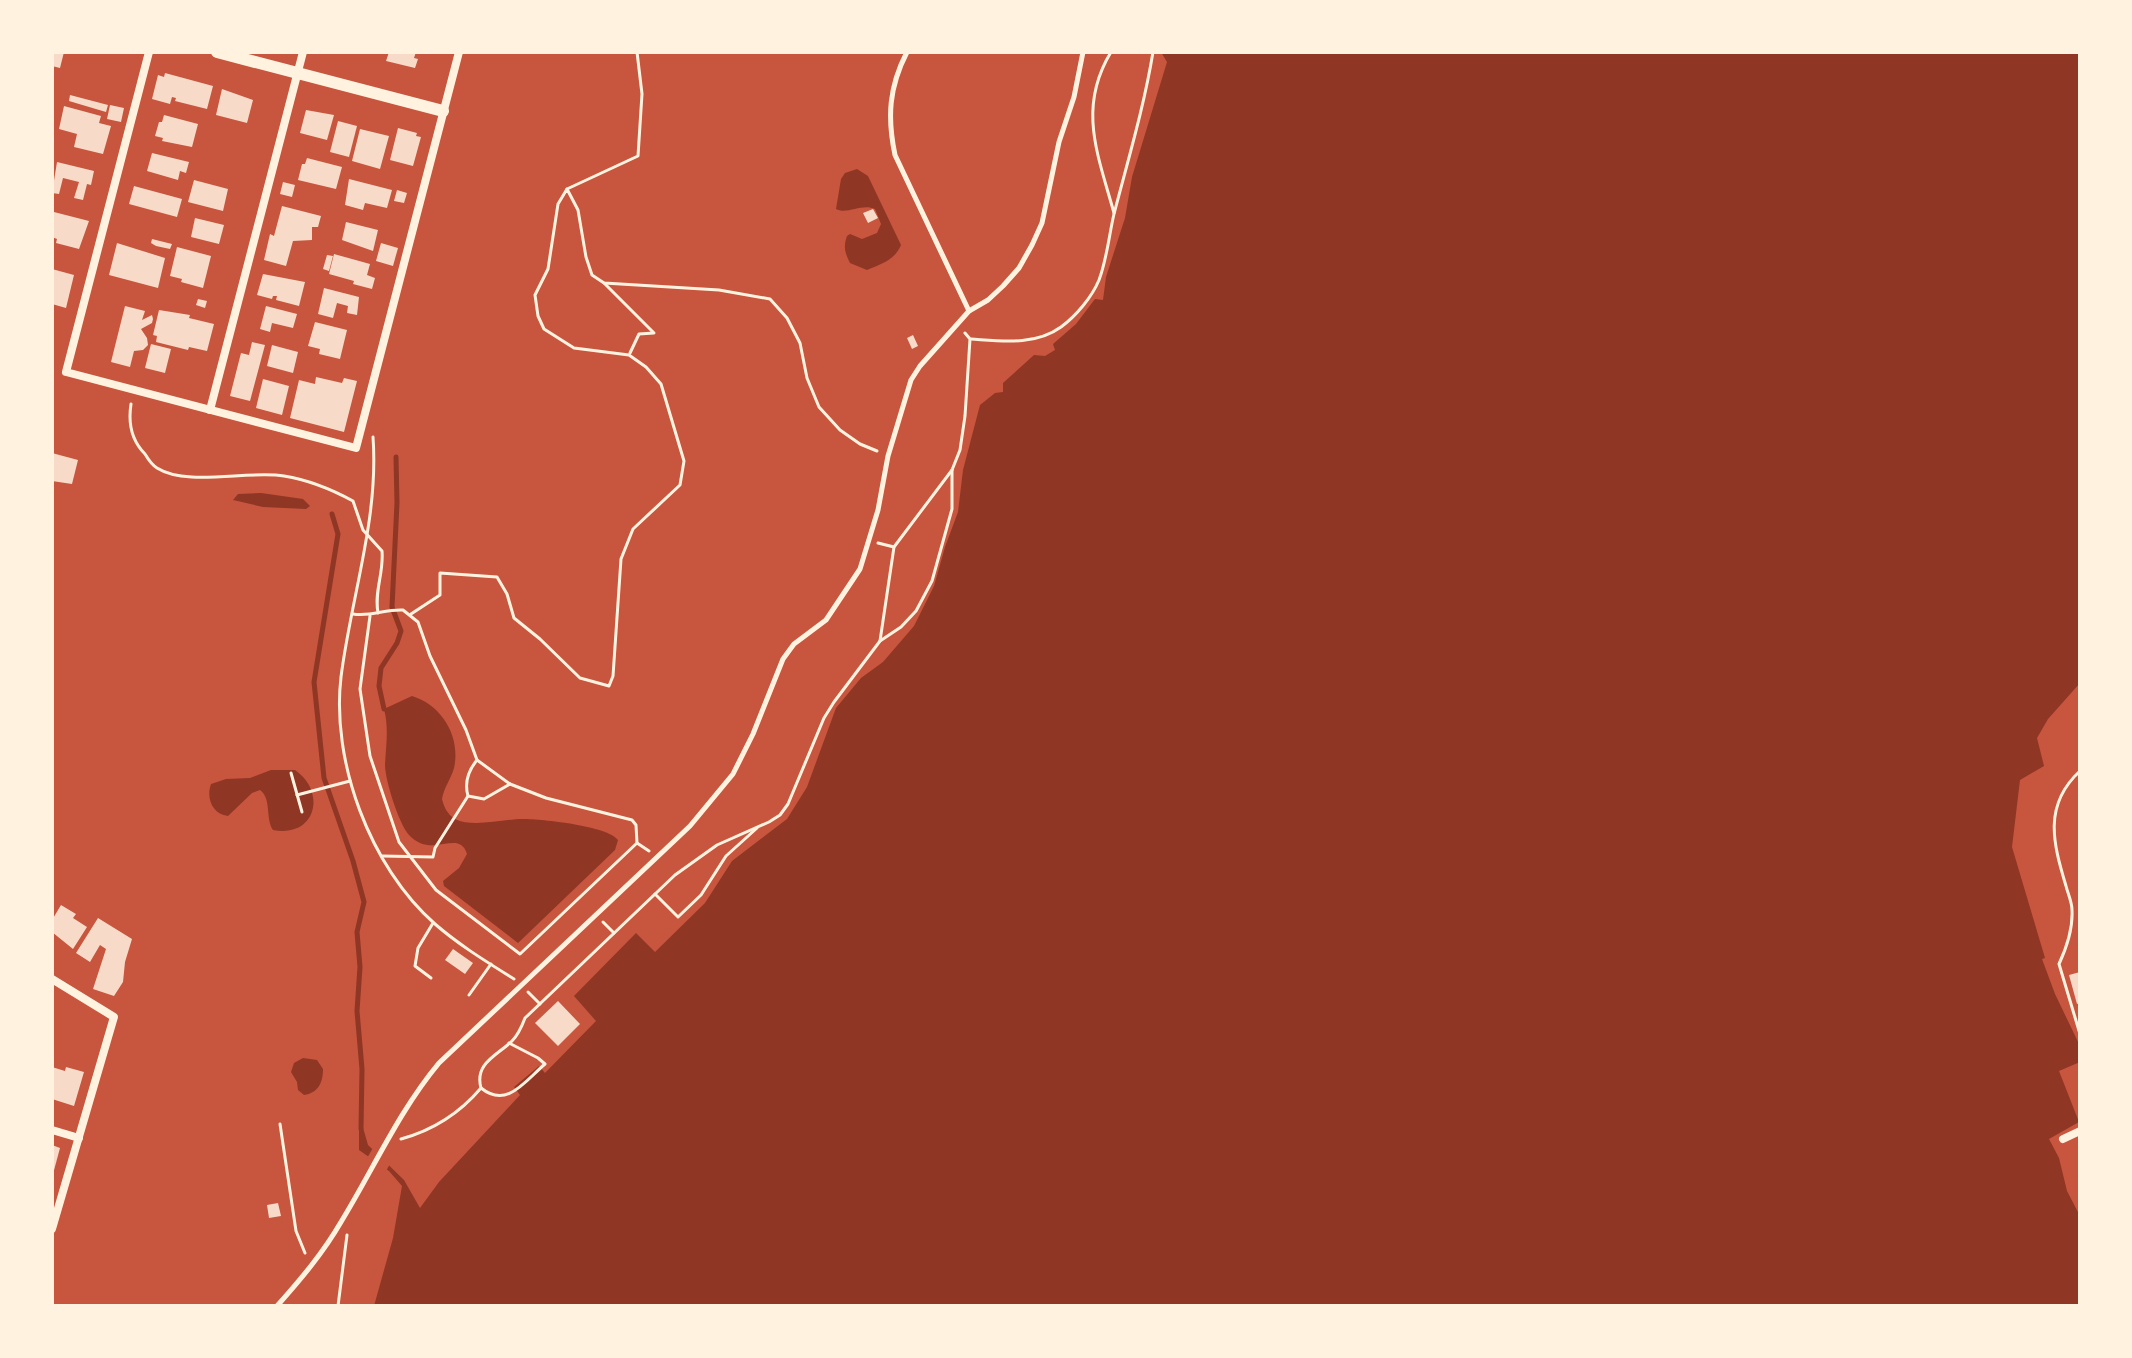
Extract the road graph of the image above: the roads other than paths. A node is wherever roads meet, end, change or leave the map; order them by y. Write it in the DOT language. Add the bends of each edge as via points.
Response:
graph roads {
  1 [pos="149,52"];
  2 [pos="217,52"];
  3 [pos="303,52"];
  4 [pos="459,52"];
  5 [pos="907,52"];
  6 [pos="1083,52"];
  7 [pos="298,73"];
  8 [pos="443,111"];
  9 [pos="969,311"];
  10 [pos="210,410"];
  11 [pos="52,979"];
  12 [pos="52,1130"];
  13 [pos="2080,1131"];
  14 [pos="79,1138"];
  15 [pos="2063,1139"];
  16 [pos="52,1229"];
  17 [pos="277,1306"];
  1 -- 10 [label="street" via="66,372"];
  2 -- 7 [label="street"];
  3 -- 7 [label="street"];
  4 -- 8 [label="street"];
  5 -- 9 [label="lane" via="890,100 895,155"];
  6 -- 9 [label="lane" via="1042,223 1019,268 988,300"];
  7 -- 8 [label="street"];
  7 -- 10 [label="street"];
  8 -- 10 [label="street" via="356,448"];
  9 -- 17 [label="lane" via="911,380 860,569 826,620 783,659 733,774 690,826 439,1063 413,1095 315,1263"];
  11 -- 14 [label="street" via="114,1017"];
  12 -- 14 [label="street"];
  13 -- 15 [label="street"];
  14 -- 16 [label="street"];
}
